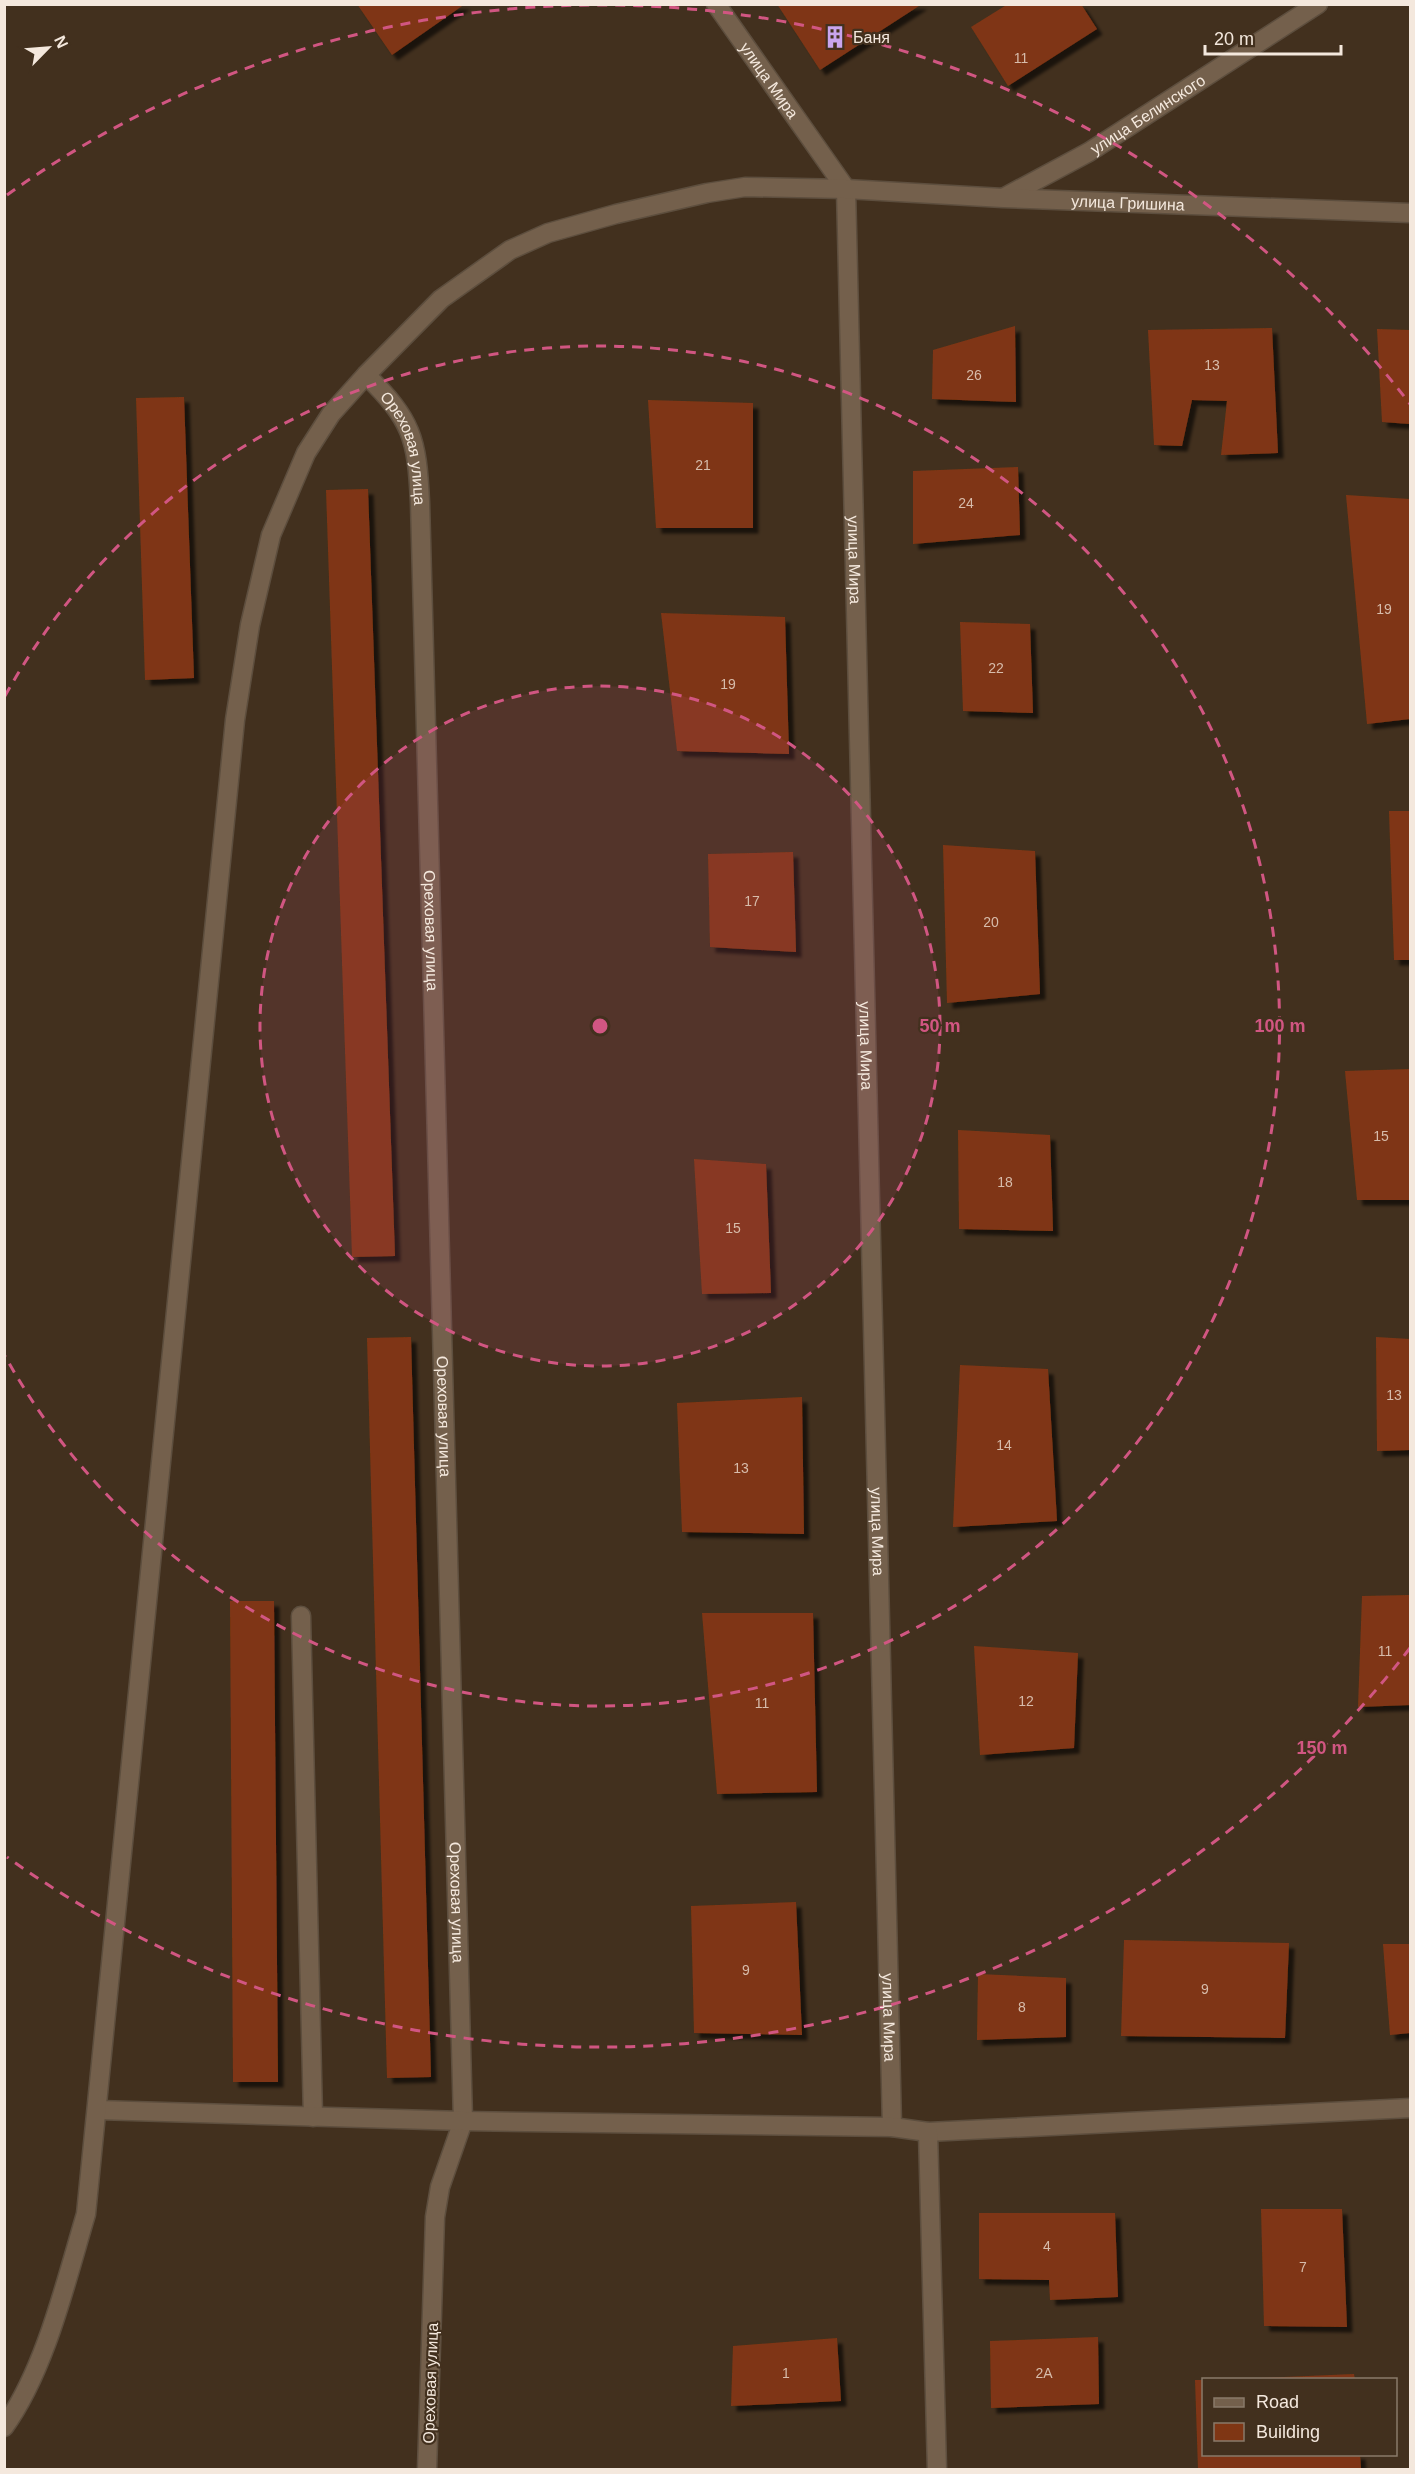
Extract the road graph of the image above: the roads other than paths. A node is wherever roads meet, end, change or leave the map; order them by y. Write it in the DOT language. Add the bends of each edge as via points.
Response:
graph roads {
  1 [pos="716,4"];
  2 [pos="1318,4"];
  3 [pos="846,189"];
  4 [pos="1003,198"];
  5 [pos="1410,213"];
  6 [pos="366,375"];
  7 [pos="301,1616"];
  8 [pos="1410,2108"];
  9 [pos="98,2110"];
  10 [pos="313,2117"];
  11 [pos="464,2121"];
  12 [pos="892,2127"];
  13 [pos="928,2132"];
  14 [pos="4,2427"];
  15 [pos="427,2469"];
  16 [pos="937,2469"];
  1 -- 3 [label="street, улица Мира"];
  2 -- 4 [label="street, улица Белинского" via="1089,152"];
  3 -- 4 [label="street, улица Гришина"];
  3 -- 6 [label="street, улица Гришина" via="745,187 707,192 548,233 510,250 467,279"];
  3 -- 12 [label="street, улица Мира"];
  4 -- 5 [label="street, улица Гришина"];
  6 -- 9 [label="street, улица Гришина" via="318,434 286,495 268,547 250,625 235,720"];
  6 -- 11 [label="street, Ореховая улица" via="405,418 418,466"];
  7 -- 10 [label="street"];
  8 -- 13 [label="street"];
  9 -- 10 [label="street"];
  9 -- 14 [label="street, улица Гришина" via="86,2214 49,2334 16,2411"];
  10 -- 11 [label="street"];
  11 -- 12 [label="street"];
  11 -- 15 [label="street, Ореховая улица" via="440,2187 435,2217"];
  12 -- 13 [label="street"];
  13 -- 16 [label="street"];
}
